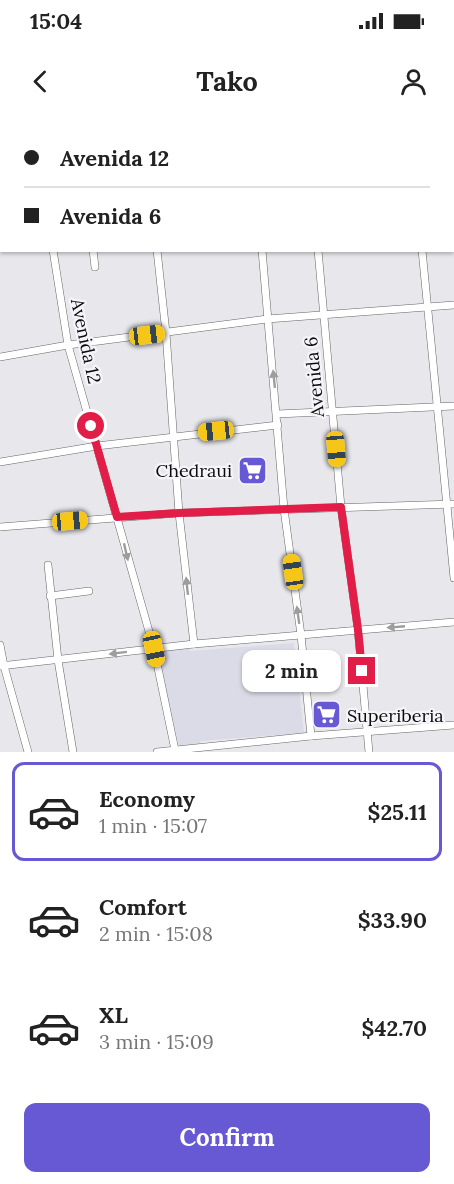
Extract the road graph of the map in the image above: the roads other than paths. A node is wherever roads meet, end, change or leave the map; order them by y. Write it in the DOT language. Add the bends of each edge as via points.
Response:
graph roads {
  1 [pos="53,252"];
  2 [pos="93,252"];
  3 [pos="157,252"];
  4 [pos="262,252"];
  5 [pos="318,252"];
  6 [pos="422,252"];
  7 [pos="95,267"];
  8 [pos="454,305"];
  9 [pos="427,306"];
  10 [pos="324,314"];
  11 [pos="267,319"];
  12 [pos="166,333"];
  13 [pos="68,345"];
  14 [pos="0,357"];
  15 [pos="454,406"];
  16 [pos="437,407"];
  17 [pos="332,411"];
  18 [pos="277,414"];
  19 [pos="278,424"];
  20 [pos="174,436"];
  21 [pos="97,446"];
  22 [pos="0,462"];
  23 [pos="451,504"];
  24 [pos="341,507"];
  25 [pos="284,509"];
  26 [pos="179,513"];
  27 [pos="117,517"];
  28 [pos="0,527"];
  29 [pos="48,565"];
  30 [pos="454,578"];
  31 [pos="89,591"];
  32 [pos="50,596"];
  33 [pos="454,622"];
  34 [pos="358,630"];
  35 [pos="301,635"];
  36 [pos="0,645"];
  37 [pos="194,645"];
  38 [pos="154,649"];
  39 [pos="58,660"];
  40 [pos="2,666"];
  41 [pos="454,725"];
  42 [pos="367,733"];
  43 [pos="311,736"];
  44 [pos="266,742"];
  45 [pos="175,750"];
  46 [pos="28,752"];
  47 [pos="73,752"];
  48 [pos="157,752"];
  49 [pos="267,752"];
  50 [pos="369,752"];
  1 -- 13 [label="street, Avenida 12"];
  2 -- 7 [label="street"];
  3 -- 12 [label="street"];
  4 -- 11 [label="street"];
  5 -- 10 [label="street, Avenida 6"];
  6 -- 9 [label="street"];
  8 -- 9 [label="street"];
  9 -- 10 [label="street"];
  9 -- 16 [label="street"];
  10 -- 11 [label="street"];
  10 -- 17 [label="street, Avenida 6"];
  11 -- 12 [label="street"];
  18 -- 11 [label="street, one-way"];
  12 -- 13 [label="street"];
  12 -- 20 [label="street"];
  13 -- 14 [label="street"];
  13 -- 21 [label="street, Avenida 12"];
  15 -- 16 [label="street"];
  16 -- 17 [label="street"];
  16 -- 23 [label="street"];
  17 -- 18 [label="street"];
  17 -- 24 [label="street, Avenida 6"];
  18 -- 19 [label="street"];
  19 -- 20 [label="street"];
  19 -- 25 [label="street"];
  20 -- 21 [label="street"];
  20 -- 26 [label="street"];
  21 -- 22 [label="street"];
  21 -- 27 [label="street, Avenida 12"];
  23 -- 24 [label="street"];
  23 -- 30 [label="street"];
  24 -- 25 [label="street"];
  24 -- 34 [label="street, Avenida 6"];
  25 -- 26 [label="street"];
  35 -- 25 [label="street, one-way"];
  26 -- 27 [label="street"];
  37 -- 26 [label="street, one-way"];
  27 -- 28 [label="street"];
  27 -- 38 [label="street, Avenida 12, one-way"];
  29 -- 32 [label="street"];
  31 -- 32 [label="street"];
  32 -- 39 [label="street"];
  33 -- 34 [label="street, one-way"];
  34 -- 35 [label="street"];
  34 -- 42 [label="street, Avenida 6"];
  35 -- 37 [label="street"];
  35 -- 43 [label="street"];
  36 -- 40 [label="street"];
  37 -- 38 [label="street"];
  38 -- 39 [label="street, one-way"];
  38 -- 45 [label="street, Avenida 12"];
  39 -- 40 [label="street"];
  39 -- 47 [label="street"];
  40 -- 46 [label="street"];
  41 -- 42 [label="street"];
  42 -- 43 [label="street"];
  42 -- 50 [label="street, Avenida 6"];
  43 -- 44 [label="street"];
  44 -- 45 [label="street"];
  44 -- 49 [label="street"];
  45 -- 48 [label="street"];
}
